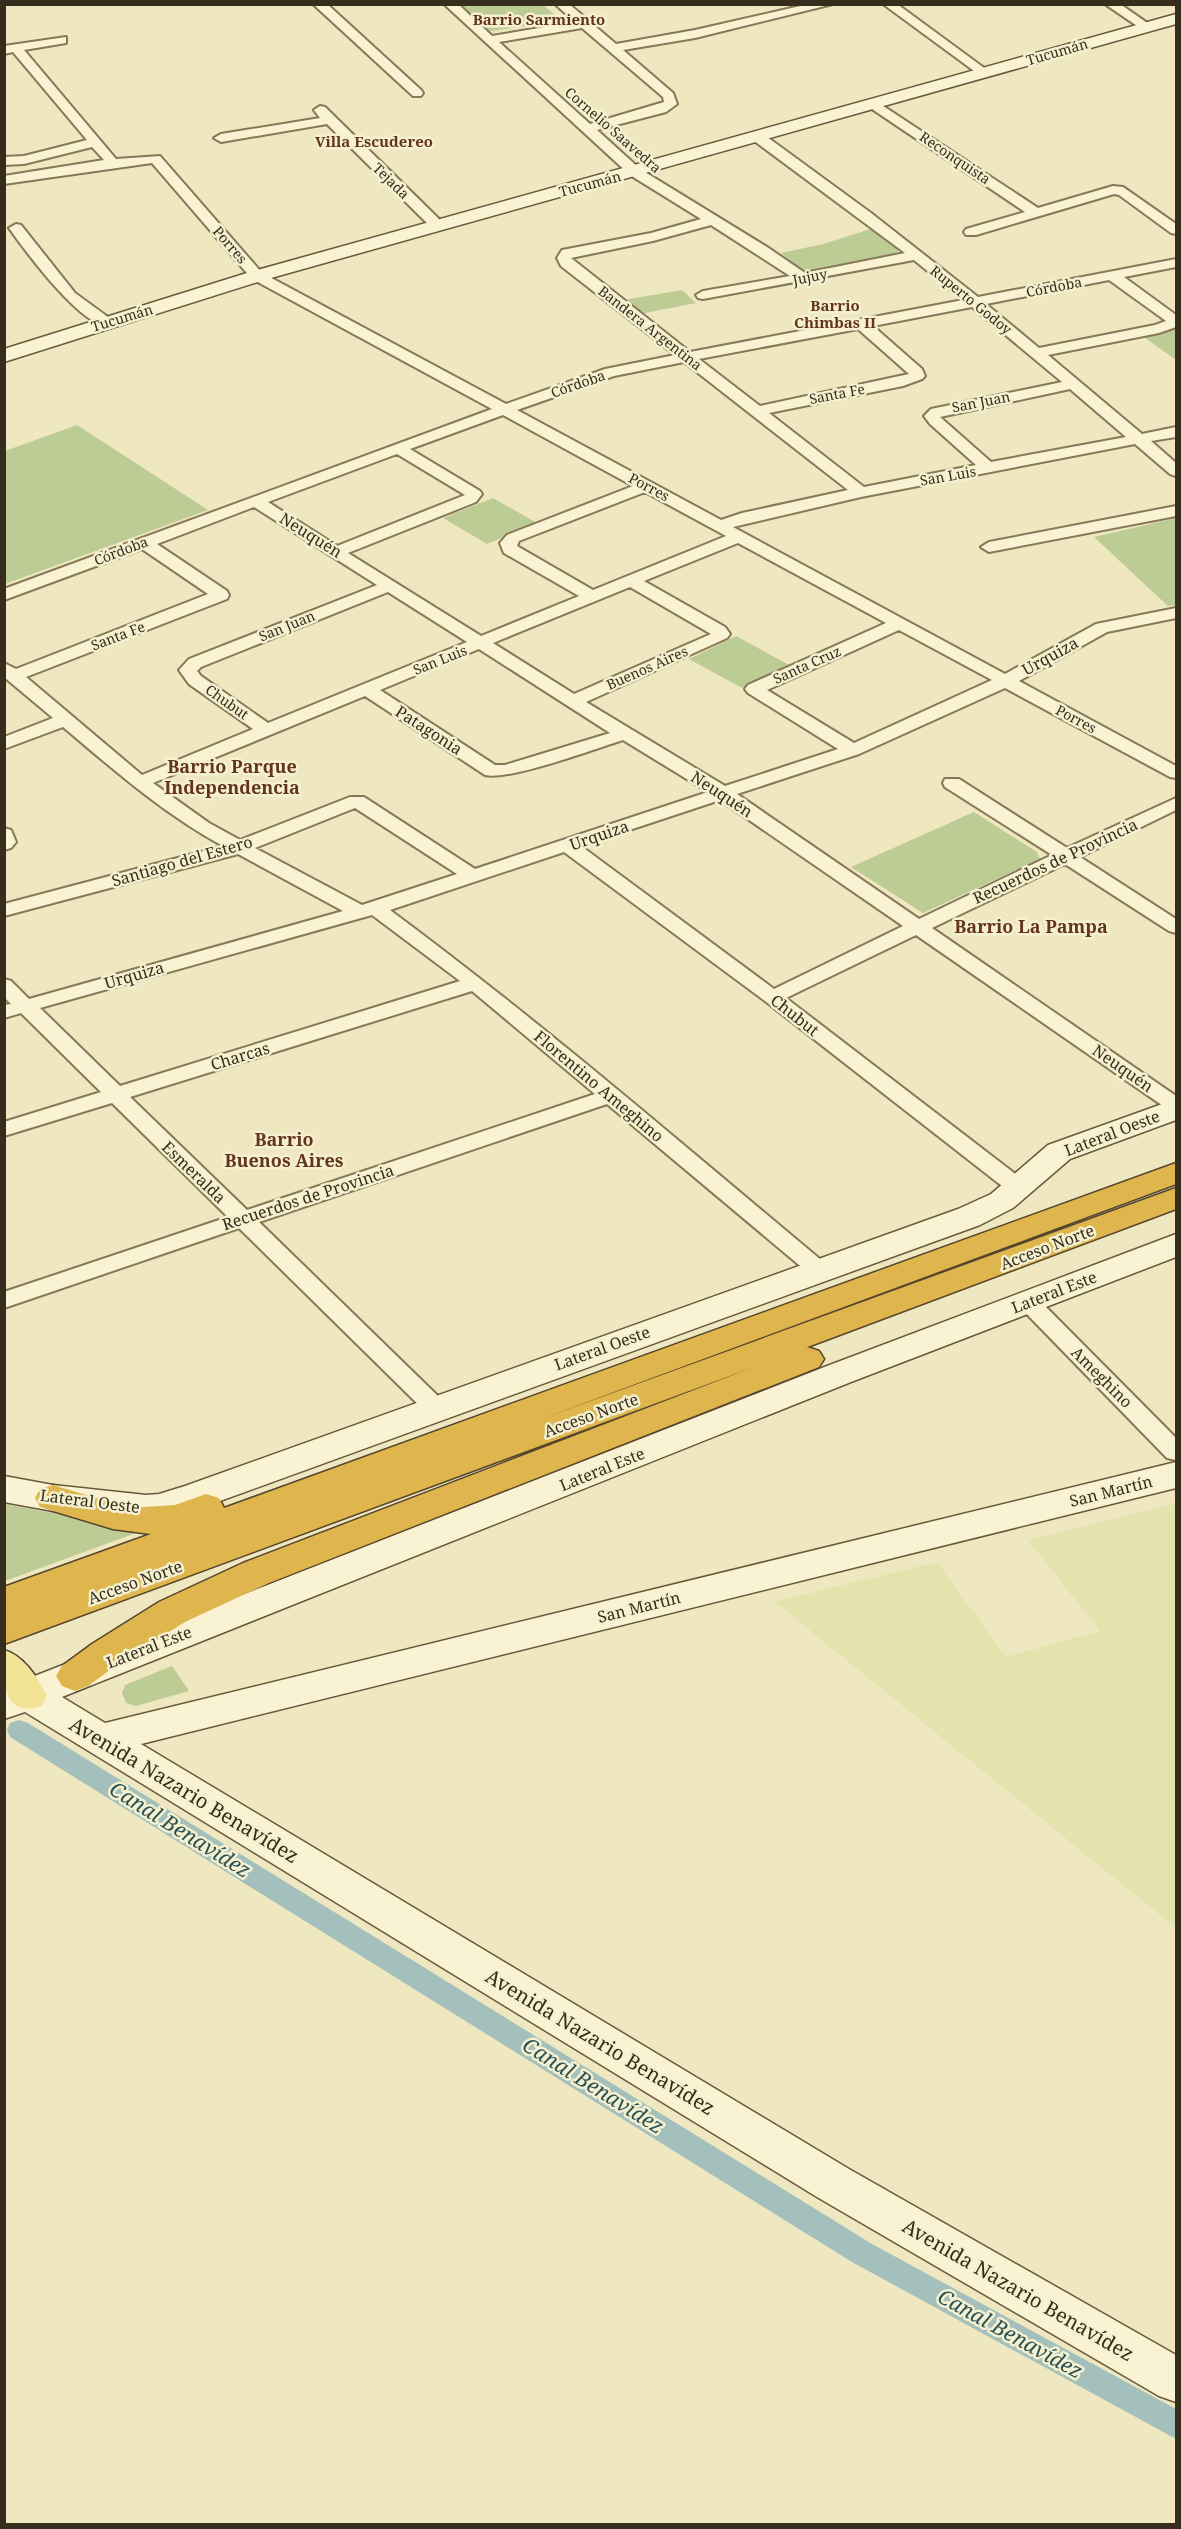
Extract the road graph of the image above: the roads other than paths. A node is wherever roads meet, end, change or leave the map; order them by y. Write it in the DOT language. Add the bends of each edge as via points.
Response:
graph roads {
  1 [pos="319,4"];
  2 [pos="450,4"];
  3 [pos="561,4"];
  4 [pos="827,4"];
  5 [pos="889,4"];
  6 [pos="1111,4"];
  7 [pos="1176,19"];
  8 [pos="585,24"];
  9 [pos="1147,27"];
  10 [pos="62,40"];
  11 [pos="491,40"];
  12 [pos="615,48"];
  13 [pos="10,49"];
  14 [pos="985,73"];
  15 [pos="417,93"];
  16 [pos="874,104"];
  17 [pos="586,129"];
  18 [pos="221,138"];
  19 [pos="758,138"];
  20 [pos="96,142"];
  21 [pos="4,161"];
  22 [pos="113,163"];
  23 [pos="635,172"];
  24 [pos="4,180"];
  25 [pos="1036,213"];
  26 [pos="712,220"];
  27 [pos="437,225"];
  28 [pos="16,228"];
  29 [pos="1176,230"];
  30 [pos="971,232"];
  31 [pos="916,255"];
  32 [pos="1176,263"];
  33 [pos="257,276"];
  34 [pos="1113,276"];
  35 [pos="802,278"];
  36 [pos="703,295"];
  37 [pos="974,302"];
  38 [pos="107,323"];
  39 [pos="862,325"];
  40 [pos="1036,353"];
  41 [pos="4,356"];
  42 [pos="688,358"];
  43 [pos="1073,384"];
  44 [pos="506,409"];
  45 [pos="757,411"];
  46 [pos="1176,432"];
  47 [pos="1139,439"];
  48 [pos="398,448"];
  49 [pos="988,468"];
  50 [pos="1176,471"];
  51 [pos="646,486"];
  52 [pos="861,492"];
  53 [pos="255,501"];
  54 [pos="1176,511"];
  55 [pos="720,526"];
  56 [pos="740,536"];
  57 [pos="143,542"];
  58 [pos="989,547"];
  59 [pos="338,551"];
  60 [pos="632,581"];
  61 [pos="389,586"];
  62 [pos="4,595"];
  63 [pos="593,597"];
  64 [pos="1176,612"];
  65 [pos="899,624"];
  66 [pos="481,643"];
  67 [pos="188,670"];
  68 [pos="9,672"];
  69 [pos="1005,681"];
  70 [pos="368,690"];
  71 [pos="573,701"];
  72 [pos="64,720"];
  73 [pos="268,731"];
  74 [pos="625,734"];
  75 [pos="4,744"];
  76 [pos="853,750"];
  77 [pos="1176,773"];
  78 [pos="140,782"];
  79 [pos="952,783"];
  80 [pos="721,792"];
  81 [pos="1176,803"];
  82 [pos="4,834"];
  83 [pos="4,843"];
  84 [pos="569,846"];
  85 [pos="239,847"];
  86 [pos="1068,856"];
  87 [pos="473,876"];
  88 [pos="4,910"];
  89 [pos="367,910"];
  90 [pos="918,926"];
  91 [pos="1176,927"];
  92 [pos="475,983"];
  93 [pos="4,985"];
  94 [pos="771,997"];
  95 [pos="15,1009"];
  96 [pos="116,1094"];
  97 [pos="612,1095"];
  98 [pos="1176,1107"];
  99 [pos="4,1129"];
  100 [pos="1176,1173"];
  101 [pos="1019,1188"];
  102 [pos="1176,1198"];
  103 [pos="1104,1200"];
  104 [pos="242,1218"];
  105 [pos="1176,1245"];
  106 [pos="1028,1255"];
  107 [pos="819,1270"];
  108 [pos="4,1300"];
  109 [pos="1028,1302"];
  110 [pos="436,1408"];
  111 [pos="1176,1452"];
  112 [pos="1176,1474"];
  113 [pos="4,1489"];
  114 [pos="53,1498"];
  115 [pos="4,1602"];
  116 [pos="4,1630"];
  117 [pos="75,1676"];
  118 [pos="10,1688"];
  119 [pos="101,1739"];
  120 [pos="1176,2380"];
  1 -- 15 [label="street"];
  2 -- 11 [label="street, Cornelio Saavedra"];
  3 -- 8 [label="street"];
  4 -- 12 [label="street"];
  5 -- 14 [label="street"];
  6 -- 9 [label="street"];
  7 -- 9 [label="street, Tucumán"];
  8 -- 11 [label="street"];
  8 -- 12 [label="street"];
  9 -- 14 [label="street, Tucumán"];
  10 -- 13 [label="street"];
  11 -- 17 [label="street, Cornelio Saavedra"];
  12 -- 17 [label="street" via="669,96 671,104"];
  13 -- 20 [label="street"];
  14 -- 16 [label="street, Tucumán"];
  16 -- 19 [label="street, Tucumán"];
  16 -- 25 [label="street, Reconquista"];
  17 -- 23 [label="street, Cornelio Saavedra"];
  18 -- 27 [label="street, Tejada" via="324,115"];
  19 -- 23 [label="street, Tucumán"];
  19 -- 31 [label="street, Ruperto Godoy" via="823,182"];
  20 -- 21 [label="street" via="24,160"];
  20 -- 22 [label="street"];
  22 -- 24 [label="street"];
  22 -- 33 [label="street, Porres" via="155,159"];
  23 -- 26 [label="street, Cornelio Saavedra"];
  23 -- 27 [label="street, Tucumán"];
  25 -- 29 [label="street" via="1113,190 1123,192"];
  25 -- 30 [label="street"];
  26 -- 35 [label="street, Cornelio Saavedra" via="758,246"];
  26 -- 42 [label="street, Bandera Argentina" via="653,237 582,249 567,253 564,258"];
  27 -- 33 [label="street, Tucumán"];
  28 -- 38 [label="street" via="70,296"];
  31 -- 35 [label="street, Jujuy"];
  31 -- 37 [label="street, Ruperto Godoy"];
  32 -- 34 [label="street, Córdoba"];
  33 -- 38 [label="street, Tucumán"];
  33 -- 44 [label="street, Porres"];
  34 -- 37 [label="street, Córdoba"];
  34 -- 40 [label="street" via="1174,323"];
  35 -- 36 [label="street, Jujuy"];
  37 -- 39 [label="street, Córdoba"];
  37 -- 40 [label="street, Ruperto Godoy"];
  38 -- 41 [label="street, Tucumán"];
  39 -- 42 [label="street, Córdoba"];
  39 -- 45 [label="street, Santa Fe" via="917,376"];
  40 -- 43 [label="street, Ruperto Godoy"];
  42 -- 44 [label="street, Córdoba" via="610,372"];
  42 -- 45 [label="street, Bandera Argentina"];
  43 -- 47 [label="street, Ruperto Godoy"];
  43 -- 49 [label="street, San Juan" via="936,412 932,416"];
  44 -- 48 [label="street, Córdoba"];
  44 -- 51 [label="street, Porres"];
  45 -- 52 [label="street, Bandera Argentina"];
  46 -- 47 [label="street, San Luis"];
  47 -- 49 [label="street, San Luis"];
  47 -- 50 [label="street, Ruperto Godoy"];
  48 -- 53 [label="street, Córdoba"];
  48 -- 59 [label="street" via="474,494 470,499"];
  49 -- 52 [label="street, San Luis"];
  51 -- 55 [label="street, Porres"];
  51 -- 63 [label="street" via="508,543 510,549"];
  52 -- 55 [label="street, San Luis"];
  53 -- 57 [label="street, Córdoba"];
  53 -- 59 [label="street, Neuquén"];
  54 -- 58 [label="street"];
  55 -- 56 [label="street, Porres"];
  56 -- 60 [label="street, San Luis"];
  56 -- 65 [label="street, Porres"];
  57 -- 62 [label="street, Córdoba"];
  57 -- 68 [label="street, Santa Fe" via="221,595"];
  59 -- 61 [label="street, Neuquén"];
  60 -- 63 [label="street, San Luis"];
  60 -- 71 [label="street, Buenos Aires" via="721,634"];
  61 -- 66 [label="street, Neuquén"];
  61 -- 67 [label="street, San Juan" via="195,663"];
  63 -- 66 [label="street, San Luis"];
  64 -- 69 [label="street, Urquiza" via="1102,628"];
  65 -- 69 [label="street, Porres"];
  65 -- 76 [label="street, Santa Cruz" via="754,689"];
  66 -- 70 [label="street, San Luis"];
  66 -- 71 [label="street, Neuquén"];
  67 -- 73 [label="street, Chubut" via="195,680"];
  68 -- 72 [label="street, Florentino Ameghino"];
  69 -- 76 [label="street, Urquiza"];
  69 -- 77 [label="street, Porres"];
  70 -- 73 [label="street, San Luis"];
  70 -- 74 [label="street, Patagonia" via="490,771 506,770"];
  71 -- 74 [label="street, Neuquén"];
  72 -- 75 [label="street"];
  72 -- 78 [label="street, Florentino Ameghino"];
  73 -- 78 [label="street, San Luis"];
  74 -- 80 [label="street, Neuquén"];
  76 -- 80 [label="street, Urquiza"];
  78 -- 85 [label="street, Florentino Ameghino" via="202,827"];
  79 -- 86 [label="street"];
  80 -- 84 [label="street, Urquiza"];
  80 -- 90 [label="street, Neuquén"];
  81 -- 86 [label="street, Recuerdos de Provincia"];
  82 -- 83 [label="street"];
  84 -- 87 [label="street, Urquiza"];
  84 -- 94 [label="street, Chubut"];
  85 -- 87 [label="street, Santiago del Estero" via="357,801"];
  85 -- 88 [label="street, Santiago del Estero"];
  85 -- 89 [label="street, Florentino Ameghino"];
  86 -- 90 [label="street, Recuerdos de Provincia"];
  86 -- 91 [label="street"];
  87 -- 89 [label="street, Urquiza"];
  89 -- 92 [label="street, Florentino Ameghino"];
  89 -- 95 [label="street, Urquiza"];
  90 -- 94 [label="street, Recuerdos de Provincia"];
  90 -- 98 [label="street, Neuquén"];
  92 -- 96 [label="street, Charcas"];
  92 -- 97 [label="street, Florentino Ameghino"];
  93 -- 95 [label="street, Esmeralda"];
  94 -- 101 [label="street, Chubut"];
  95 -- 96 [label="street, Esmeralda"];
  96 -- 99 [label="street, Charcas"];
  96 -- 104 [label="street, Esmeralda"];
  97 -- 104 [label="street, Recuerdos de Provincia"];
  97 -- 107 [label="street, Florentino Ameghino"];
  98 -- 101 [label="street, Lateral Oeste" via="1059,1152"];
  100 -- 103 [label="highway, Acceso Norte"];
  101 -- 107 [label="street, Lateral Oeste" via="985,1210"];
  102 -- 106 [label="highway, Acceso Norte"];
  103 -- 114 [label="highway" via="822,1282 175,1518 120,1518"];
  103 -- 115 [label="highway, Acceso Norte"];
  104 -- 108 [label="street, Recuerdos de Provincia"];
  104 -- 110 [label="street, Esmeralda"];
  105 -- 109 [label="street, Lateral Este"];
  106 -- 116 [label="highway, Acceso Norte"];
  106 -- 117 [label="highway" via="810,1358 246,1578 172,1612"];
  107 -- 110 [label="street, Lateral Oeste"];
  109 -- 111 [label="street, Ameghino"];
  109 -- 117 [label="street, Lateral Este"];
  110 -- 114 [label="street, Lateral Oeste" via="159,1507"];
  112 -- 119 [label="street, San Martín"];
  113 -- 114 [label="street, Lateral Oeste"];
  117 -- 118 [label="street, Lateral Este"];
  118 -- 119 [label="street, Avenida Nazario Benavídez"];
  119 -- 120 [label="street, Avenida Nazario Benavídez" via="867,2204"];
}
